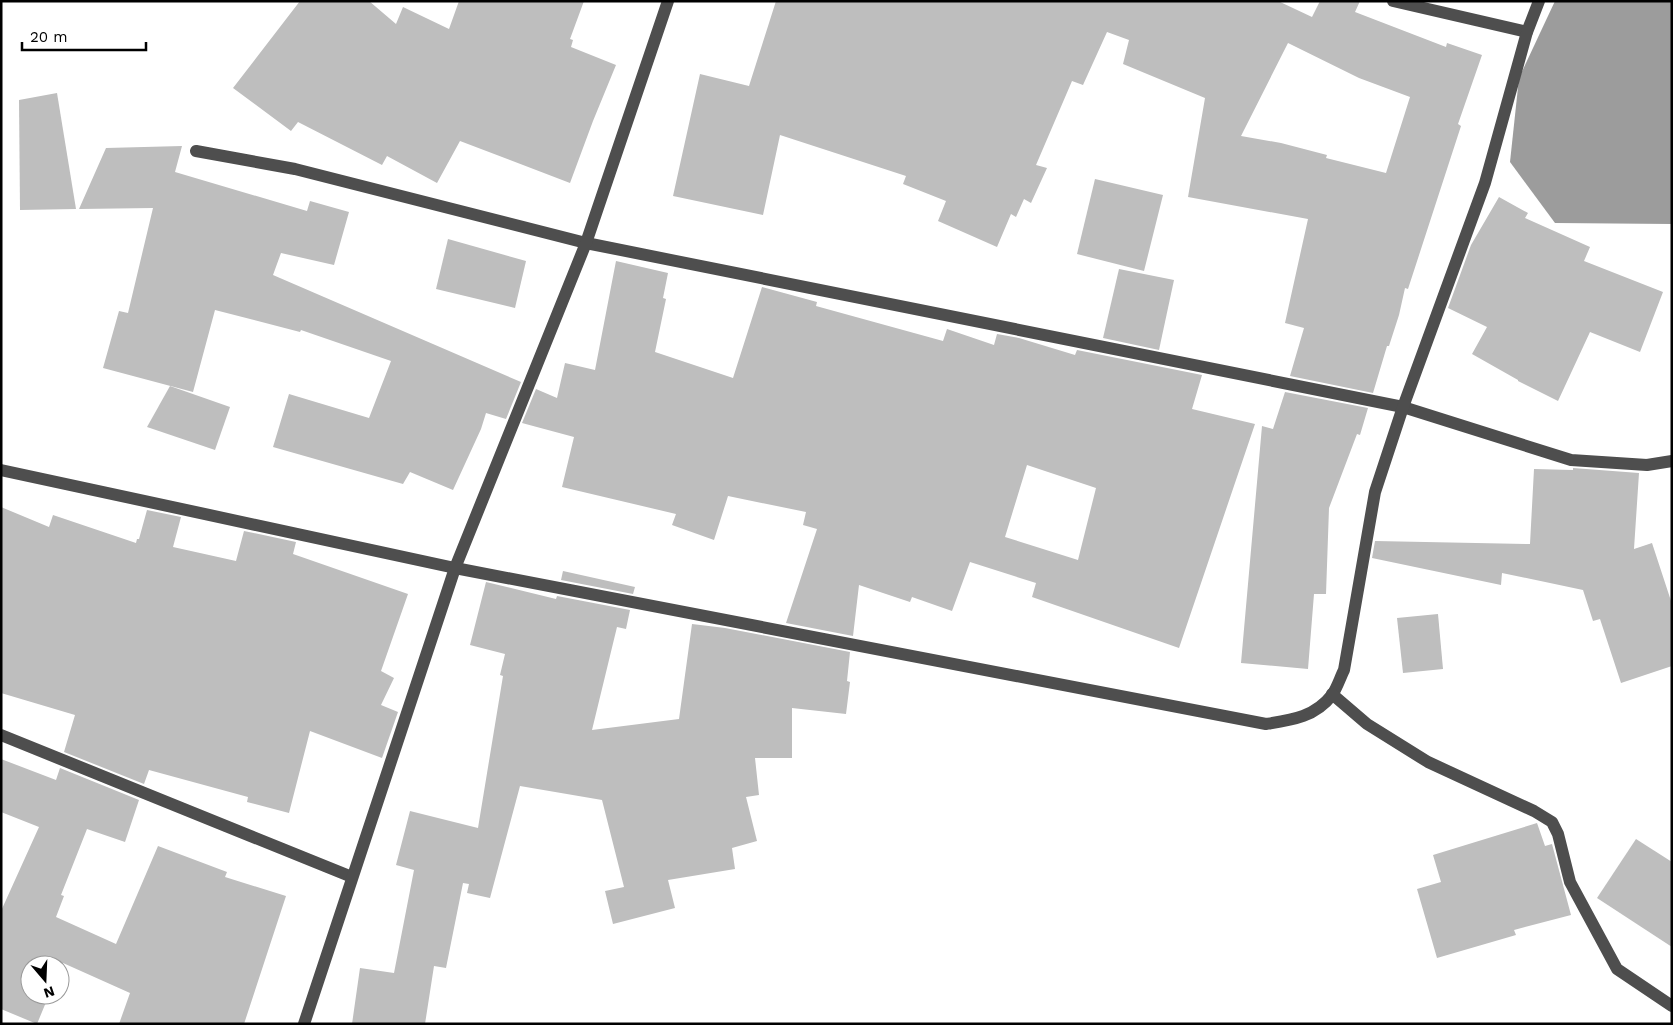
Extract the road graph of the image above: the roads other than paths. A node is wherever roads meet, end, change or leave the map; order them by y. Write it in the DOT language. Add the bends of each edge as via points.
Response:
graph roads {
  1 [pos="668,1"];
  2 [pos="1393,1"];
  3 [pos="1539,1"];
  4 [pos="1527,32"];
  5 [pos="196,150"];
  6 [pos="586,243"];
  7 [pos="1403,407"];
  8 [pos="1672,460"];
  9 [pos="1,470"];
  10 [pos="455,568"];
  11 [pos="1332,694"];
  12 [pos="1,735"];
  13 [pos="352,876"];
  14 [pos="1672,1006"];
  15 [pos="304,1024"];
  1 -- 6 [label="street"];
  2 -- 4 [label="street"];
  3 -- 4 [label="street"];
  4 -- 7 [label="street" via="1485,184"];
  5 -- 6 [label="street" via="295,169"];
  6 -- 7 [label="street"];
  6 -- 10 [label="street"];
  7 -- 8 [label="street" via="1571,460 1647,464"];
  7 -- 11 [label="street" via="1375,492 1344,670"];
  9 -- 10 [label="street"];
  10 -- 11 [label="street" via="1266,724 1316,711"];
  10 -- 13 [label="street"];
  11 -- 14 [label="street" via="1367,724 1428,762 1552,822 1570,882 1617,969"];
  12 -- 13 [label="street"];
  13 -- 15 [label="street"];
}
